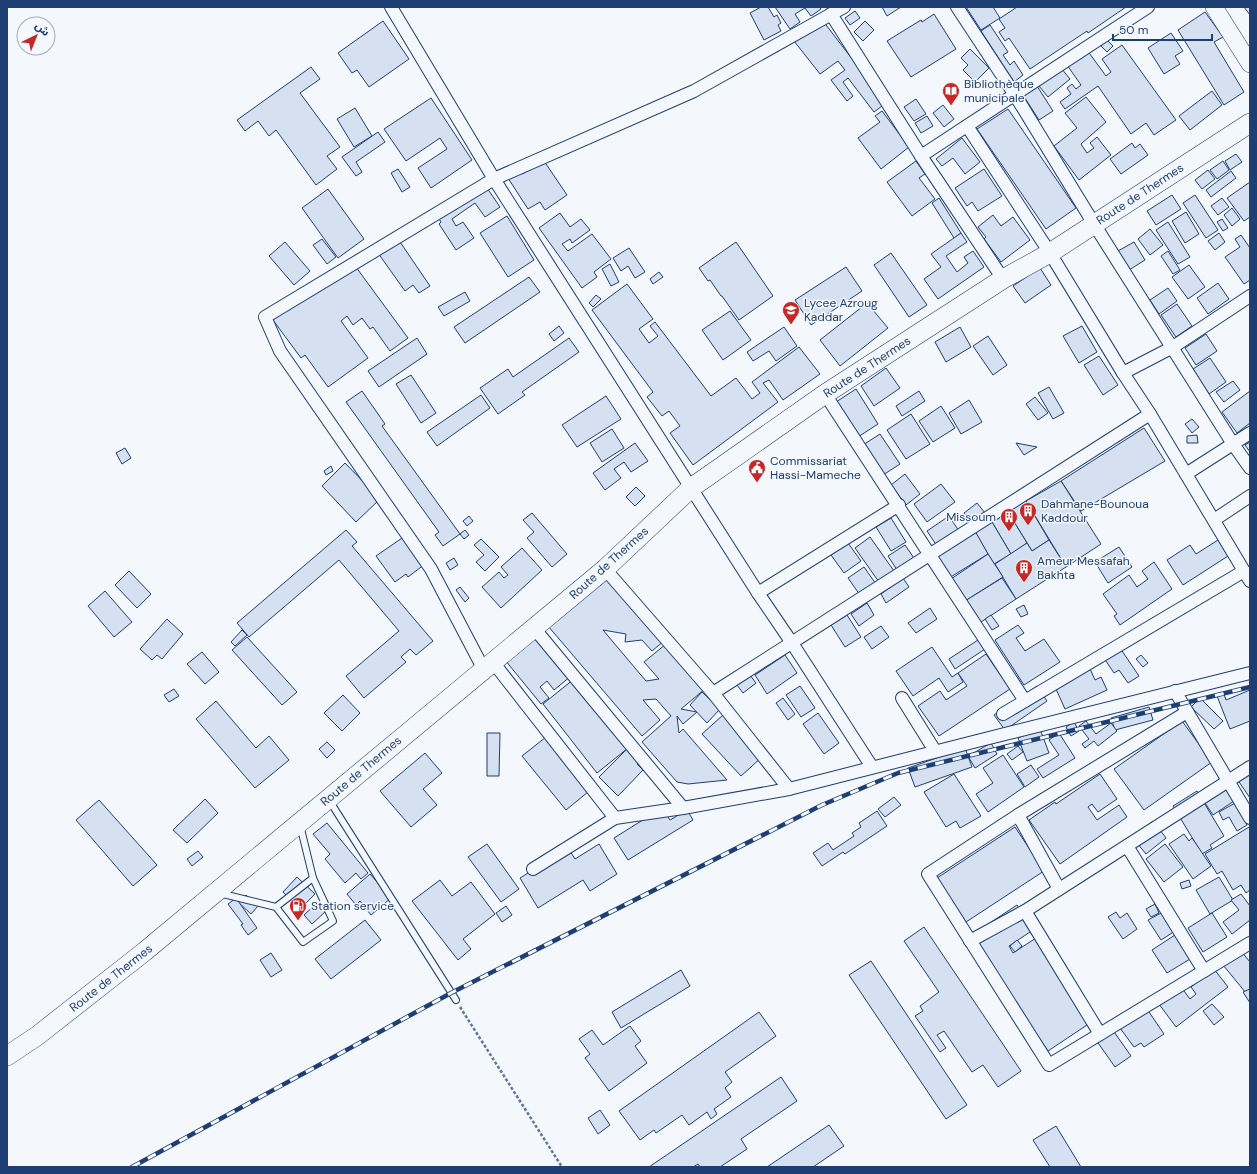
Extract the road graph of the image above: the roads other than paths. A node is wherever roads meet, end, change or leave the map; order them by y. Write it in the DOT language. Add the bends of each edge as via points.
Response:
graph roads {
  1 [pos="391,7"];
  2 [pos="844,7"];
  3 [pos="957,7"];
  4 [pos="1148,7"];
  5 [pos="1214,7"];
  6 [pos="831,14"];
  7 [pos="1250,64"];
  8 [pos="1015,96"];
  9 [pos="1250,123"];
  10 [pos="967,126"];
  11 [pos="921,156"];
  12 [pos="494,179"];
  13 [pos="1094,224"];
  14 [pos="1050,253"];
  15 [pos="1003,279"];
  16 [pos="1250,296"];
  17 [pos="1173,347"];
  18 [pos="1124,373"];
  19 [pos="825,394"];
  20 [pos="1150,414"];
  21 [pos="1250,433"];
  22 [pos="1233,444"];
  23 [pos="1250,468"];
  24 [pos="1186,474"];
  25 [pos="691,488"];
  26 [pos="1250,496"];
  27 [pos="899,506"];
  28 [pos="1214,520"];
  29 [pos="931,555"];
  30 [pos="605,568"];
  31 [pos="1247,576"];
  32 [pos="758,593"];
  33 [pos="534,628"];
  34 [pos="792,643"];
  35 [pos="488,666"];
  36 [pos="1250,673"];
  37 [pos="1175,691"];
  38 [pos="713,693"];
  39 [pos="902,698"];
  40 [pos="1025,701"];
  41 [pos="1187,712"];
  42 [pos="1003,714"];
  43 [pos="935,752"];
  44 [pos="872,767"];
  45 [pos="1250,767"];
  46 [pos="1228,781"];
  47 [pos="789,789"];
  48 [pos="328,799"];
  49 [pos="683,808"];
  50 [pos="1018,815"];
  51 [pos="615,818"];
  52 [pos="1250,818"];
  53 [pos="300,823"];
  54 [pos="1126,846"];
  55 [pos="533,868"];
  56 [pos="312,878"];
  57 [pos="1059,889"];
  58 [pos="216,892"];
  59 [pos="276,907"];
  60 [pos="1025,911"];
  61 [pos="970,941"];
  62 [pos="1250,943"];
  63 [pos="1204,971"];
  64 [pos="456,1000"];
  65 [pos="1100,1034"];
  66 [pos="7,1056"];
  1 -- 12 [label="street"];
  2 -- 6 [label="street"];
  3 -- 8 [label="street"];
  4 -- 8 [label="street"];
  5 -- 7 [label="main road"];
  6 -- 11 [label="street"];
  6 -- 12 [label="street" via="694,91"];
  8 -- 10 [label="street"];
  8 -- 13 [label="street"];
  9 -- 13 [label="main road, Route de Thermes"];
  10 -- 11 [label="street"];
  10 -- 14 [label="street"];
  11 -- 15 [label="street"];
  12 -- 25 [label="street"];
  12 -- 35 [label="street" via="265,317 280,351 431,569"];
  13 -- 14 [label="main road, Route de Thermes"];
  13 -- 17 [label="street"];
  14 -- 15 [label="main road, Route de Thermes"];
  14 -- 18 [label="street"];
  15 -- 19 [label="main road, Route de Thermes"];
  16 -- 17 [label="street"];
  17 -- 18 [label="street"];
  17 -- 22 [label="street"];
  18 -- 20 [label="street"];
  19 -- 25 [label="main road, Route de Thermes"];
  19 -- 27 [label="street"];
  20 -- 24 [label="street"];
  20 -- 29 [label="street"];
  21 -- 22 [label="street"];
  22 -- 23 [label="street"];
  22 -- 24 [label="street"];
  24 -- 28 [label="street"];
  25 -- 30 [label="main road, Route de Thermes"];
  25 -- 32 [label="street"];
  26 -- 28 [label="street"];
  27 -- 29 [label="street"];
  27 -- 32 [label="street"];
  28 -- 31 [label="street"];
  29 -- 34 [label="street"];
  29 -- 40 [label="street"];
  30 -- 33 [label="main road, Route de Thermes"];
  30 -- 38 [label="street"];
  31 -- 40 [label="street"];
  32 -- 34 [label="street"];
  33 -- 35 [label="main road, Route de Thermes"];
  33 -- 49 [label="street"];
  34 -- 38 [label="street"];
  34 -- 44 [label="street"];
  35 -- 48 [label="main road, Route de Thermes"];
  35 -- 51 [label="street"];
  36 -- 37 [label="street"];
  37 -- 41 [label="street"];
  37 -- 43 [label="street"];
  38 -- 47 [label="street"];
  39 -- 43 [label="street"];
  40 -- 42 [label="street"];
  41 -- 46 [label="street"];
  41 -- 50 [label="street"];
  43 -- 44 [label="street"];
  44 -- 47 [label="street"];
  45 -- 46 [label="street"];
  46 -- 52 [label="street"];
  46 -- 54 [label="street"];
  47 -- 49 [label="street"];
  48 -- 53 [label="main road, Route de Thermes"];
  48 -- 64 [label="lane"];
  49 -- 51 [label="street"];
  50 -- 57 [label="street"];
  50 -- 61 [label="street" via="928,874"];
  51 -- 55 [label="street"];
  53 -- 56 [label="lane"];
  53 -- 58 [label="main road, Route de Thermes"];
  54 -- 57 [label="street"];
  54 -- 63 [label="street"];
  56 -- 59 [label="lane"];
  56 -- 59 [label="lane" via="333,921 303,942"];
  57 -- 60 [label="street"];
  58 -- 59 [label="lane"];
  58 -- 66 [label="main road, Route de Thermes" via="61,1018"];
  60 -- 61 [label="street"];
  60 -- 65 [label="street"];
  61 -- 65 [label="street" via="1049,1065"];
  62 -- 63 [label="street"];
  63 -- 65 [label="street"];
}
